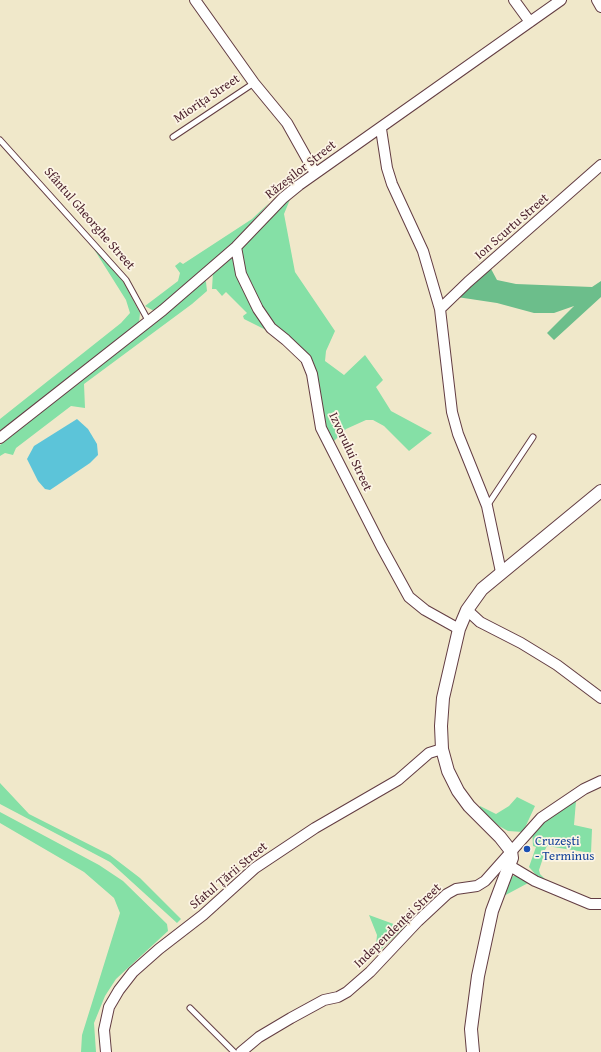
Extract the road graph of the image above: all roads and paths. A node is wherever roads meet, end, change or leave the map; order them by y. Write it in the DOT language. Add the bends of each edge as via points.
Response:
graph roads {
  1 [pos="195,0"];
  2 [pos="514,0"];
  3 [pos="561,0"];
  4 [pos="597,0"];
  5 [pos="601,7"];
  6 [pos="530,22"];
  7 [pos="254,83"];
  8 [pos="381,129"];
  9 [pos="173,138"];
  10 [pos="0,140"];
  11 [pos="601,165"];
  12 [pos="315,173"];
  13 [pos="236,247"];
  14 [pos="440,309"];
  15 [pos="149,322"];
  16 [pos="533,437"];
  17 [pos="0,438"];
  18 [pos="601,491"];
  19 [pos="487,506"];
  20 [pos="501,572"];
  21 [pos="468,610"];
  22 [pos="459,629"];
  23 [pos="601,698"];
  24 [pos="442,749"];
  25 [pos="601,781"];
  26 [pos="511,851"];
  27 [pos="510,866"];
  28 [pos="601,904"];
  29 [pos="190,1008"];
  30 [pos="472,1051"];
  31 [pos="106,1052"];
  32 [pos="234,1052"];
  33 [pos="241,1052"];
  1 -- 7 [label="street, Miorița Street"];
  2 -- 6 [label="street"];
  3 -- 6 [label="street, Răzeșilor Street"];
  4 -- 5 [label="street"];
  6 -- 8 [label="street, Răzeșilor Street"];
  7 -- 9 [label="lane, Miorița Street"];
  7 -- 12 [label="street, Miorița Street" via="287,123"];
  8 -- 12 [label="street, Răzeșilor Street"];
  8 -- 14 [label="street" via="386,168 423,251"];
  10 -- 15 [label="lane, Sfântul Gheorghe Street" via="126,280"];
  11 -- 14 [label="street, Ion Scurtu Street"];
  12 -- 13 [label="street, Răzeșilor Street" via="283,198"];
  13 -- 15 [label="street, Răzeșilor Street"];
  13 -- 22 [label="street, Izvorului Street" via="241,274 258,309 271,328 306,359 312,374 321,428 409,597 425,610"];
  14 -- 19 [label="street" via="452,412 458,434"];
  15 -- 17 [label="street, Răzeșilor Street"];
  16 -- 19 [label="lane"];
  18 -- 20 [label="street"];
  19 -- 20 [label="street"];
  20 -- 21 [label="street" via="482,589"];
  21 -- 22 [label="street"];
  21 -- 23 [label="street" via="480,622 551,661"];
  22 -- 24 [label="street" via="442,698"];
  24 -- 26 [label="street" via="448,771 458,791"];
  24 -- 31 [label="street, Sfatul Țării Street" via="429,753 398,780 315,828 268,859 138,968 119,990 109,1007 104,1030"];
  25 -- 26 [label="street, Independenței Street" via="540,818"];
  26 -- 27 [label="street"];
  26 -- 33 [label="street, Independenței Street" via="478,886 456,889 447,894 347,992 324,1000 291,1018 259,1037"];
  27 -- 28 [label="street" via="535,881 590,904"];
  27 -- 30 [label="street" via="492,911 478,976 471,1029"];
  29 -- 32 [label="lane"];
}
